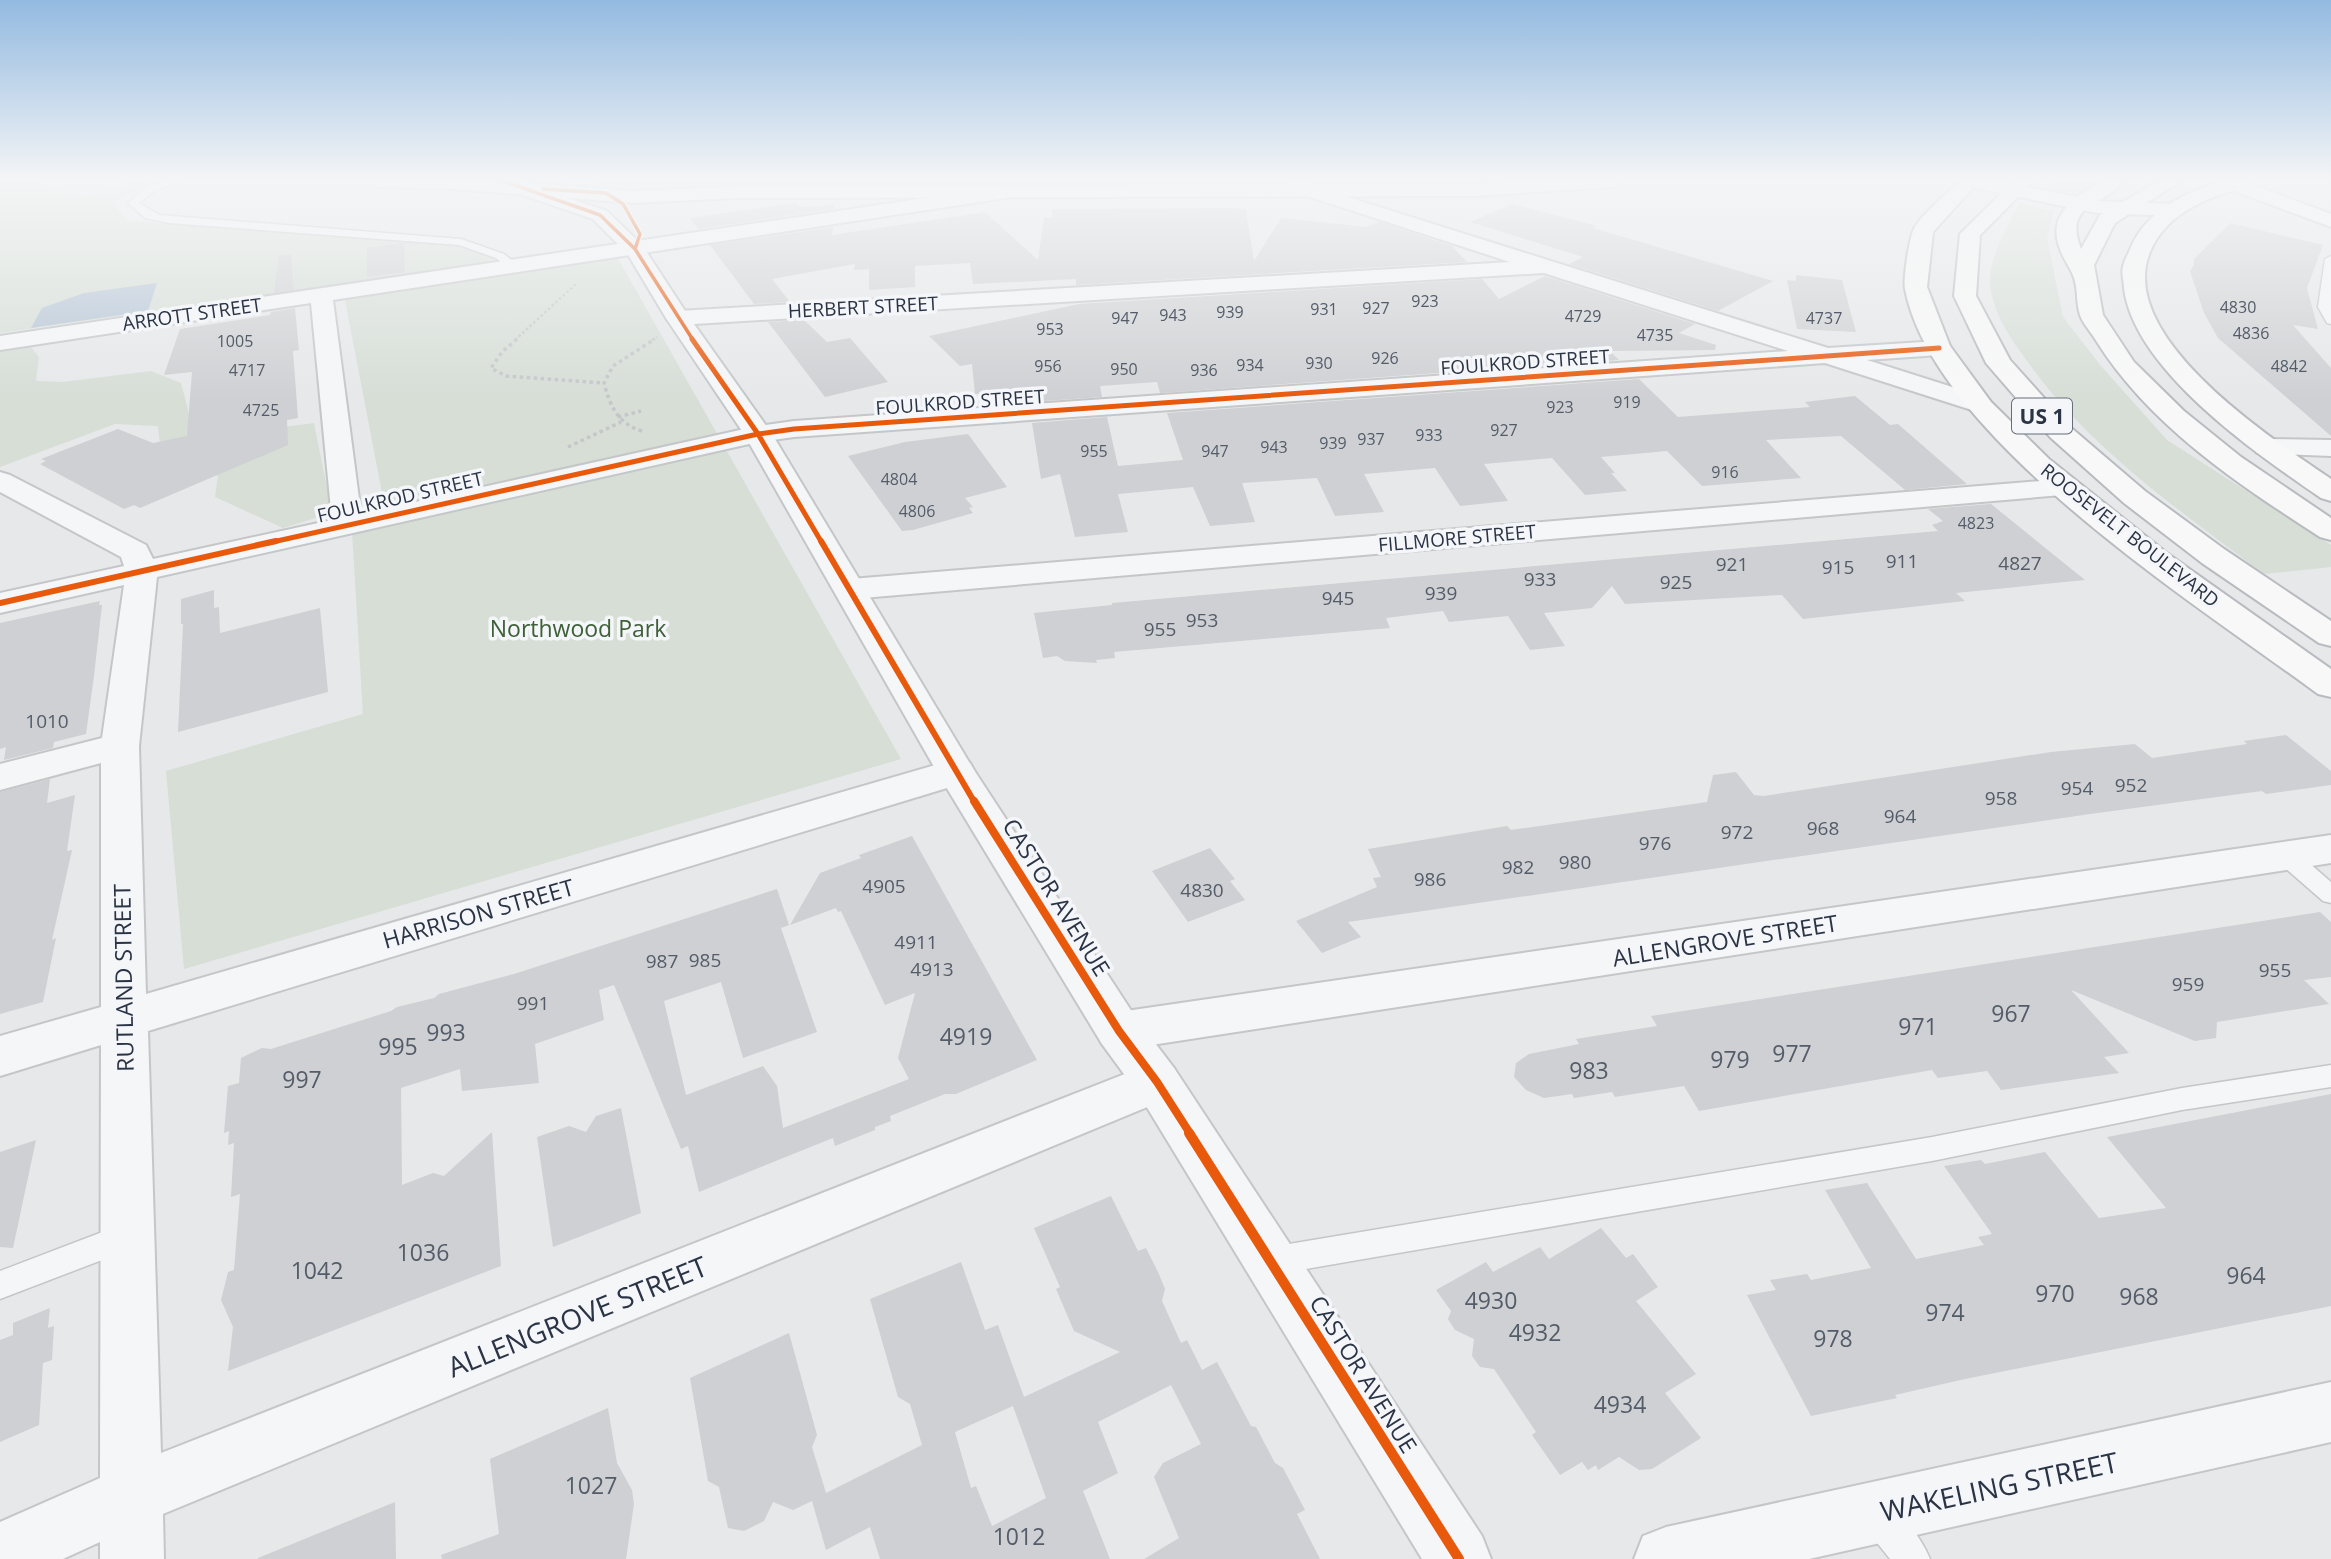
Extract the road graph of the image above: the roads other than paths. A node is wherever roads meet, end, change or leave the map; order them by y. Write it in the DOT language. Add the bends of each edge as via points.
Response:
graph roads {
  1 [pos="493,254"];
  2 [pos="603,254"];
  3 [pos="638,254"];
  4 [pos="1515,254"];
  5 [pos="1917,254"];
  6 [pos="1965,254"];
  7 [pos="2072,254"];
  8 [pos="2084,254"];
  9 [pos="2137,254"];
  10 [pos="2331,259"];
  11 [pos="1550,266"];
  12 [pos="514,267"];
  13 [pos="2081,271"];
  14 [pos="321,295"];
  15 [pos="2331,320"];
  16 [pos="681,322"];
  17 [pos="0,342"];
  18 [pos="1939,348"];
  19 [pos="1830,356"];
  20 [pos="1978,404"];
  21 [pos="758,434"];
  22 [pos="2267,447"];
  23 [pos="2331,448"];
  24 [pos="0,481"];
  25 [pos="2064,488"];
  26 [pos="2331,492"];
  27 [pos="347,524"];
  28 [pos="2331,531"];
  29 [pos="142,572"];
  30 [pos="851,589"];
  31 [pos="0,604"];
  32 [pos="2331,636"];
  33 [pos="2331,686"];
  34 [pos="120,746"];
  35 [pos="956,772"];
  36 [pos="0,777"];
  37 [pos="2331,849"];
  38 [pos="2285,855"];
  39 [pos="2331,895"];
  40 [pos="123,1018"];
  41 [pos="1119,1031"];
  42 [pos="0,1056"];
  43 [pos="2331,1076"];
  44 [pos="1157,1082"];
  45 [pos="126,1237"];
  46 [pos="1270,1262"];
  47 [pos="0,1285"];
  48 [pos="2331,1412"];
  49 [pos="131,1496"];
  50 [pos="1875,1513"];
  51 [pos="0,1555"];
  52 [pos="132,1559"];
  53 [pos="1459,1559"];
  54 [pos="1666,1559"];
  55 [pos="1912,1559"];
  1 -- 12 [label="lane"];
  2 -- 12 [label="street, ARROTT STREET"];
  3 -- 16 [label="street, CASTOR AVENUE"];
  4 -- 11 [label="street"];
  5 -- 18 [label="main road, ROOSEVELT BOULEVARD / US 1" via="1919,300"];
  6 -- 32 [label="main road, ROOSEVELT BOULEVARD / US 1" via="1968,306 1992,354 2019,391 2081,453 2143,505"];
  7 -- 13 [label="main road"];
  8 -- 13 [label="main road"];
  9 -- 22 [label="main road" via="2136,302 2148,327 2179,369"];
  10 -- 15 [label="lane" via="2324,307"];
  11 -- 16 [label="street, HERBERT STREET"];
  11 -- 19 [label="street"];
  12 -- 14 [label="street, ARROTT STREET"];
  13 -- 28 [label="main road" via="2094,320 2154,397 2217,452"];
  14 -- 17 [label="street, ARROTT STREET"];
  14 -- 27 [label="street"];
  16 -- 21 [label="street, CASTOR AVENUE"];
  18 -- 19 [label="street, FOULKROD STREET"];
  18 -- 20 [label="main road, ROOSEVELT BOULEVARD / US 1"];
  19 -- 20 [label="street"];
  19 -- 21 [label="street, FOULKROD STREET"];
  20 -- 25 [label="main road, ROOSEVELT BOULEVARD / US 1"];
  21 -- 27 [label="street, FOULKROD STREET"];
  21 -- 30 [label="street, CASTOR AVENUE"];
  22 -- 23 [label="street"];
  22 -- 26 [label="main road"];
  24 -- 29 [label="street" via="135,552"];
  25 -- 30 [label="street, FILLMORE STREET"];
  25 -- 33 [label="main road, ROOSEVELT BOULEVARD / US 1"];
  27 -- 29 [label="street, FOULKROD STREET"];
  29 -- 31 [label="street, FOULKROD STREET"];
  29 -- 34 [label="street, RUTLAND STREET"];
  30 -- 35 [label="street, CASTOR AVENUE"];
  34 -- 36 [label="street"];
  34 -- 40 [label="street, RUTLAND STREET"];
  35 -- 40 [label="street, HARRISON STREET"];
  35 -- 41 [label="street, CASTOR AVENUE"];
  37 -- 38 [label="street, ALLENGROVE STREET"];
  38 -- 39 [label="lane"];
  38 -- 41 [label="street, ALLENGROVE STREET"];
  40 -- 42 [label="street, HARRISON STREET"];
  40 -- 45 [label="street, RUTLAND STREET"];
  41 -- 44 [label="street, CASTOR AVENUE"];
  43 -- 46 [label="lane"];
  44 -- 46 [label="street, CASTOR AVENUE"];
  44 -- 49 [label="street, ALLENGROVE STREET"];
  45 -- 47 [label="lane"];
  45 -- 49 [label="street, RUTLAND STREET"];
  46 -- 53 [label="street, CASTOR AVENUE"];
  48 -- 50 [label="street, WAKELING STREET"];
  49 -- 51 [label="street, ALLENGROVE STREET"];
  49 -- 52 [label="street, RUTLAND STREET"];
  50 -- 54 [label="street, WAKELING STREET"];
  50 -- 55 [label="lane"];
}
